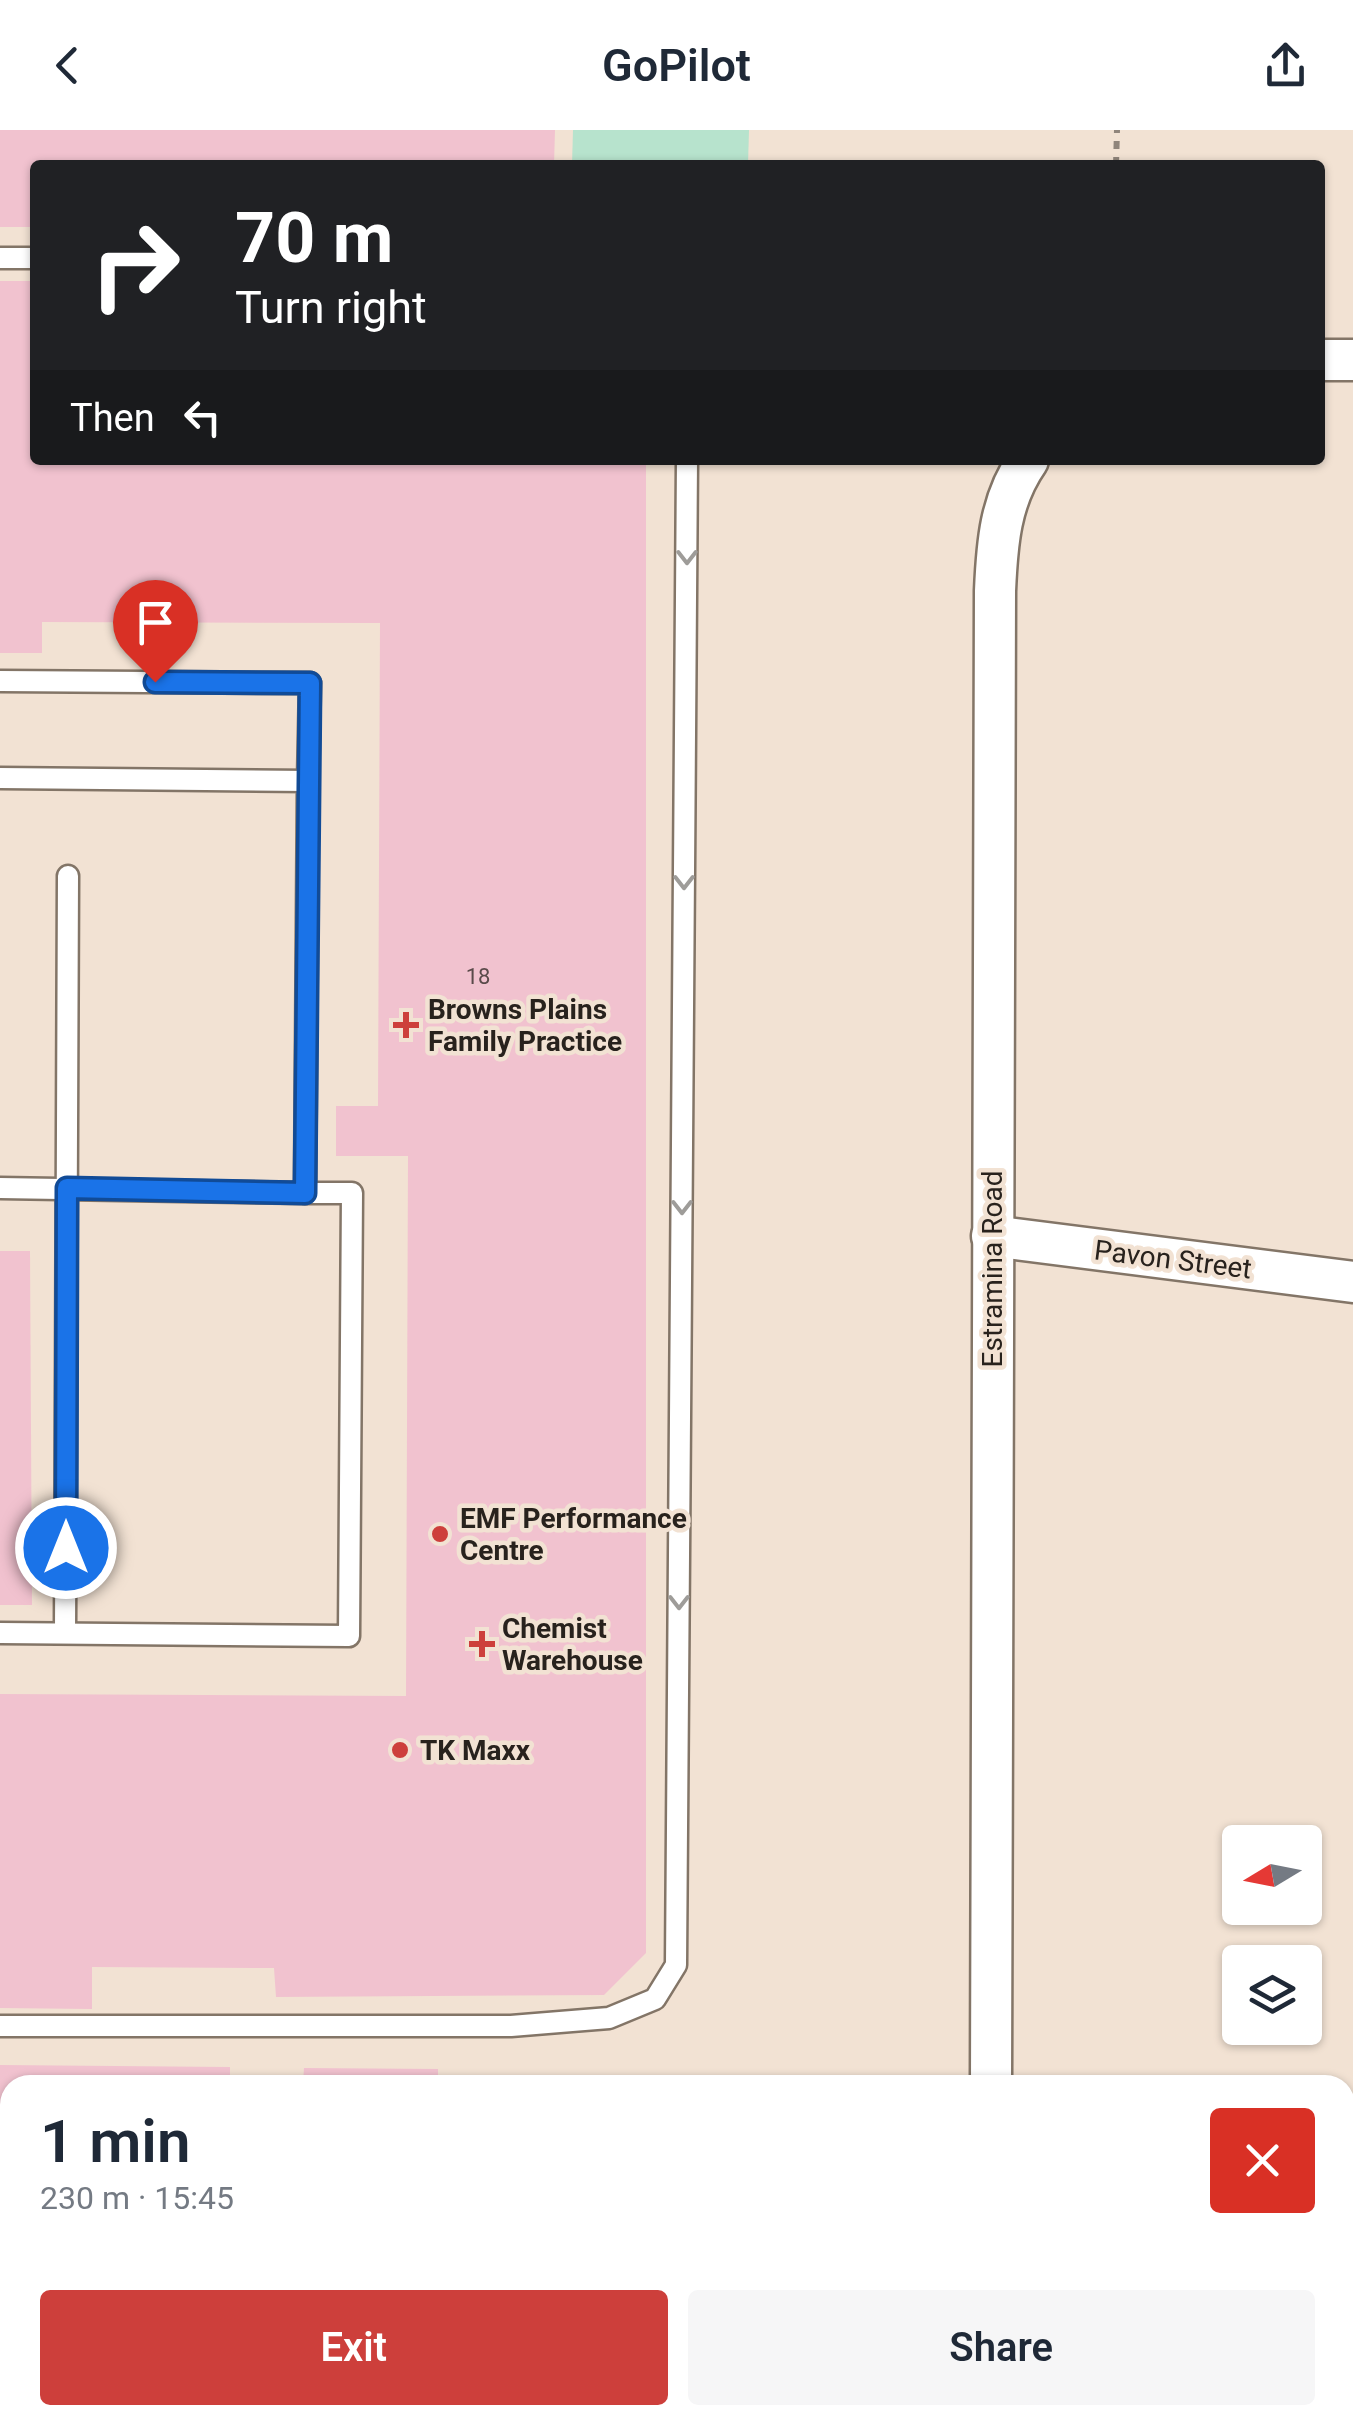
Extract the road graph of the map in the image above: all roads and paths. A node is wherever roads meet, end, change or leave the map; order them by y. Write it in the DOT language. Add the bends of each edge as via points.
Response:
graph roads {
  1 [pos="1118,130"];
  2 [pos="1116,160"];
  3 [pos="0,258"];
  4 [pos="30,258"];
  5 [pos="1325,360"];
  6 [pos="1353,360"];
  7 [pos="687,465"];
  8 [pos="1024,465"];
  9 [pos="0,682"];
  10 [pos="0,778"];
  11 [pos="308,781"];
  12 [pos="68,876"];
  13 [pos="0,1188"];
  14 [pos="67,1188"];
  15 [pos="305,1193"];
  16 [pos="992,1236"];
  17 [pos="1353,1282"];
  18 [pos="0,1632"];
  19 [pos="66,1633"];
  20 [pos="0,2026"];
  21 [pos="991,2075"];
  1 -- 2 [label="path"];
  3 -- 4 [label="lane"];
  5 -- 6 [label="street"];
  7 -- 20 [label="lane, one-way" via="676,1965 655,1999 609,2018 511,2026"];
  8 -- 16 [label="street, Estramina Road" via="998,530"];
  9 -- 11 [label="lane" via="310,683"];
  10 -- 11 [label="lane"];
  11 -- 15 [label="lane"];
  12 -- 14 [label="lane"];
  13 -- 14 [label="lane"];
  14 -- 15 [label="lane"];
  14 -- 19 [label="lane"];
  15 -- 19 [label="lane" via="352,1193 349,1636"];
  16 -- 17 [label="street, Pavon Street"];
  16 -- 21 [label="street, Estramina Road"];
  18 -- 19 [label="lane"];
}
